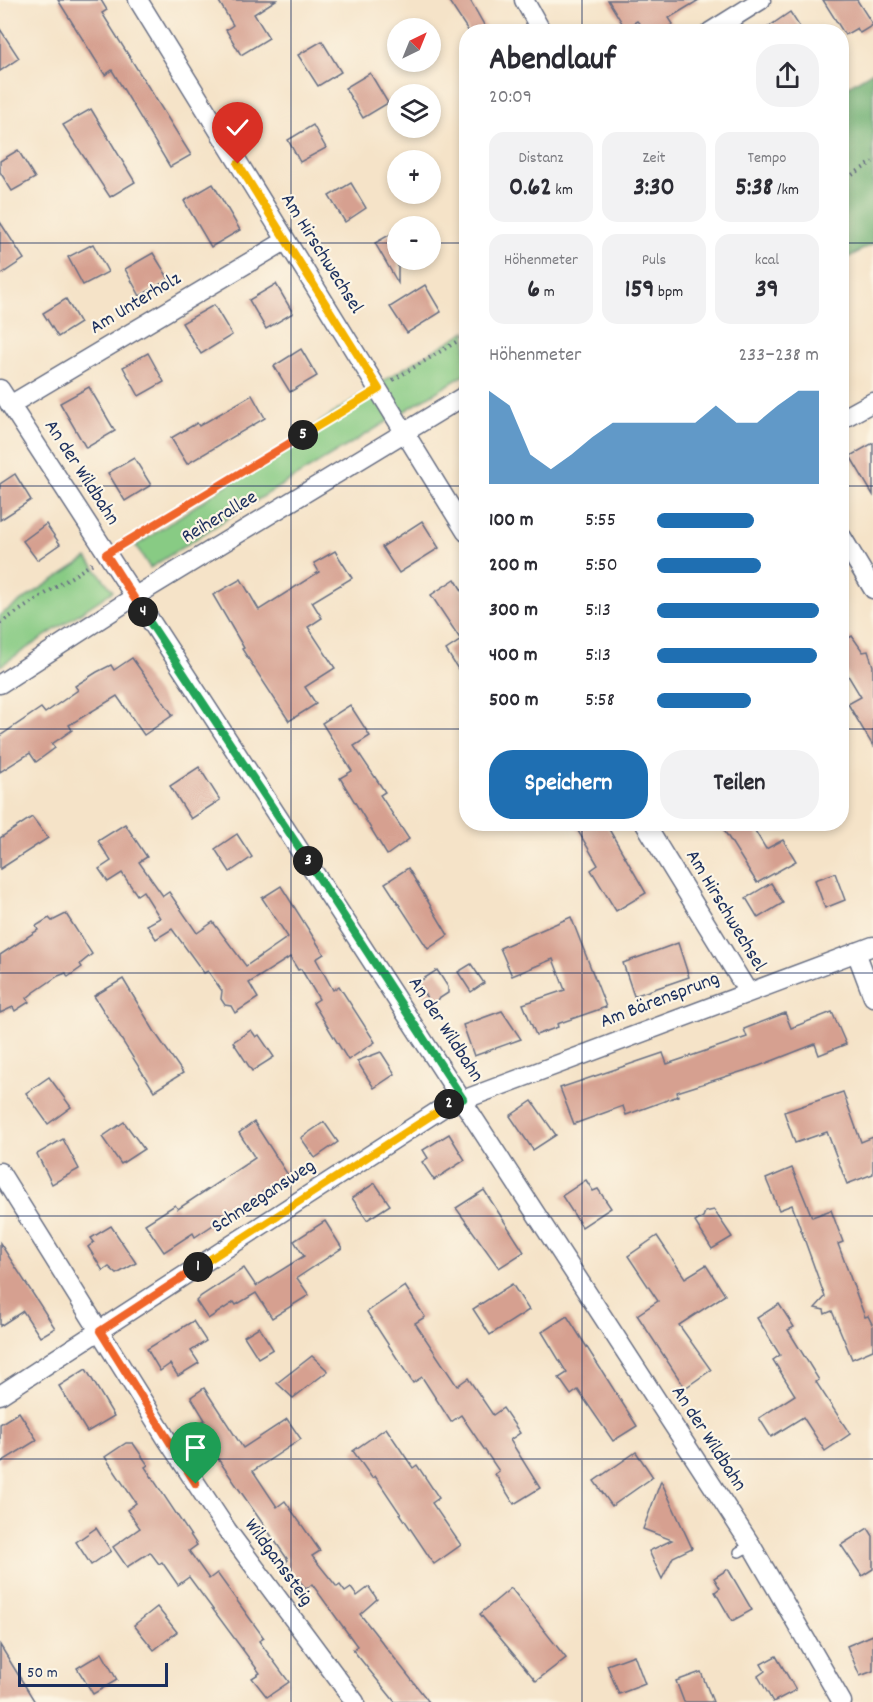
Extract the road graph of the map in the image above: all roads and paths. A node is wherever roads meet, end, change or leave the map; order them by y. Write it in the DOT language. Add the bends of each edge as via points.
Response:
graph roads {
  1 [pos="138,0"];
  2 [pos="524,0"];
  3 [pos="761,0"];
  4 [pos="538,24"];
  5 [pos="723,24"];
  6 [pos="873,162"];
  7 [pos="849,177"];
  8 [pos="285,241"];
  9 [pos="459,340"];
  10 [pos="0,389"];
  11 [pos="379,389"];
  12 [pos="459,399"];
  13 [pos="873,402"];
  14 [pos="10,405"];
  15 [pos="849,416"];
  16 [pos="405,432"];
  17 [pos="459,521"];
  18 [pos="849,549"];
  19 [pos="106,554"];
  20 [pos="873,589"];
  21 [pos="134,597"];
  22 [pos="0,623"];
  23 [pos="0,684"];
  24 [pos="649,831"];
  25 [pos="865,949"];
  26 [pos="748,992"];
  27 [pos="873,998"];
  28 [pos="463,1099"];
  29 [pos="0,1172"];
  30 [pos="100,1331"];
  31 [pos="0,1395"];
  32 [pos="355,1702"];
  33 [pos="842,1702"];
  1 -- 8 [label="street, Am Hirschwechsel"];
  2 -- 4 [label="street"];
  3 -- 5 [label="street"];
  6 -- 7 [label="path"];
  8 -- 11 [label="street, Am Hirschwechsel"];
  8 -- 14 [label="street, Am Unterholz"];
  9 -- 11 [label="path"];
  10 -- 14 [label="street, An der Wildbahn"];
  11 -- 16 [label="street, Am Hirschwechsel"];
  11 -- 19 [label="path"];
  12 -- 16 [label="street, Reiherallee"];
  13 -- 15 [label="street"];
  14 -- 19 [label="street, An der Wildbahn"];
  16 -- 17 [label="street, Am Hirschwechsel"];
  16 -- 21 [label="street, Reiherallee"];
  18 -- 20 [label="street"];
  19 -- 21 [label="street, An der Wildbahn"];
  19 -- 22 [label="path"];
  21 -- 23 [label="street, Reiherallee"];
  21 -- 28 [label="street, An der Wildbahn"];
  24 -- 26 [label="street, Am Hirschwechsel"];
  25 -- 26 [label="street, Am Bärensprung"];
  25 -- 27 [label="street"];
  26 -- 28 [label="street, Am Bärensprung"];
  28 -- 30 [label="street, Schneegansweg" via="444,1107"];
  28 -- 33 [label="street, An der Wildbahn"];
  29 -- 30 [label="street, Wildganssteig"];
  30 -- 31 [label="street, Schneegansweg"];
  30 -- 32 [label="street, Wildganssteig" via="226,1530"];
}
